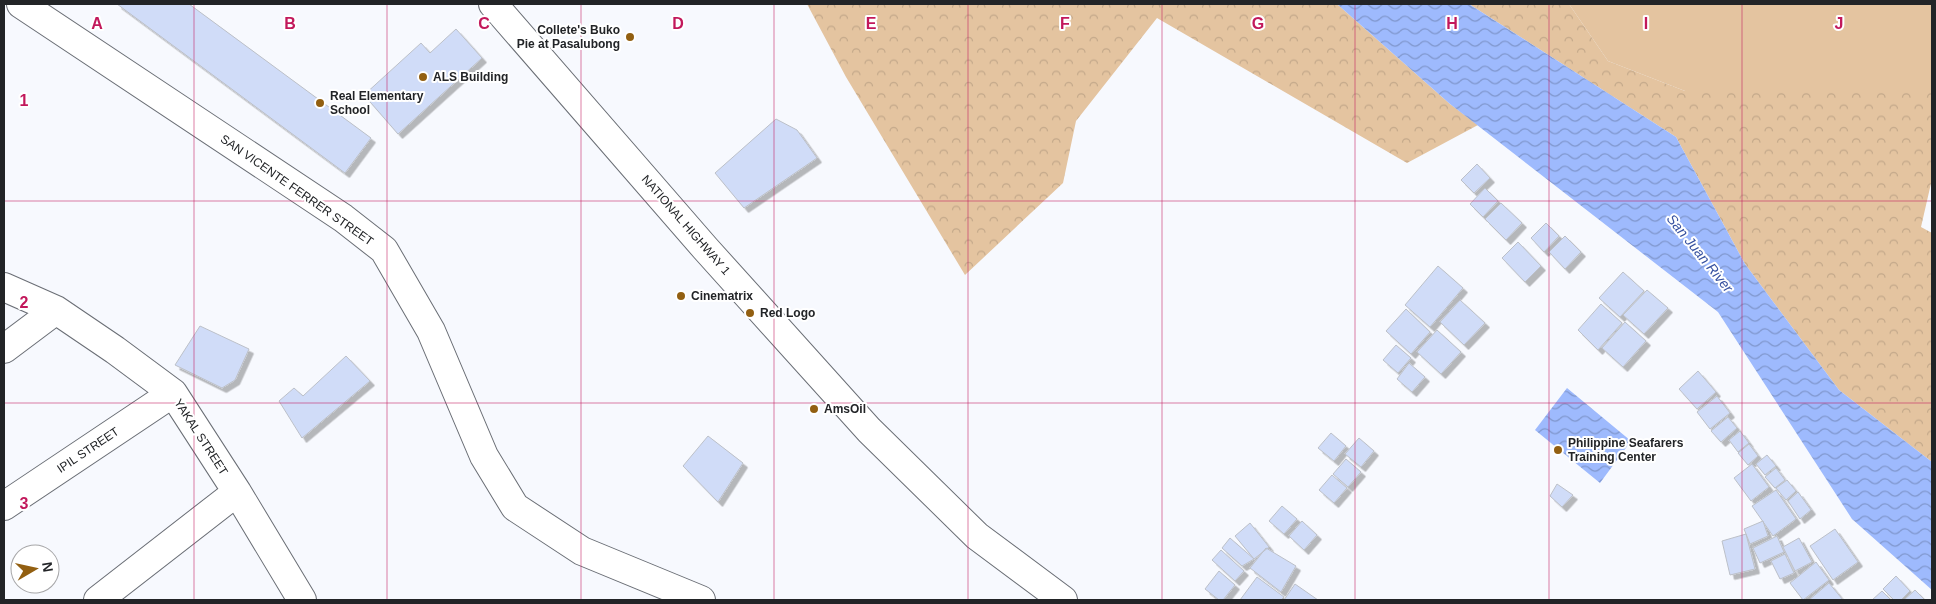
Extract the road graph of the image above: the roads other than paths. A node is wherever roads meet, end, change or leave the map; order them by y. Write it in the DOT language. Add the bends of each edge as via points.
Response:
graph roads {
  1 [pos="21,4"];
  2 [pos="493,4"];
  3 [pos="4,287"];
  4 [pos="56,310"];
  5 [pos="4,349"];
  6 [pos="172,393"];
  7 [pos="237,492"];
  8 [pos="4,506"];
  9 [pos="98,600"];
  10 [pos="302,600"];
  11 [pos="700,600"];
  12 [pos="1063,600"];
  1 -- 11 [label="main road, SAN VICENTE FERRER STREET" via="343,218 384,250 431,331 484,456 515,507 582,550"];
  2 -- 12 [label="main road, NATIONAL HIGHWAY 1" via="869,430 977,536"];
  3 -- 4 [label="main road, YAKAL STREET"];
  4 -- 5 [label="main road"];
  4 -- 6 [label="main road, YAKAL STREET"];
  6 -- 7 [label="main road, YAKAL STREET"];
  6 -- 8 [label="main road, IPIL STREET"];
  7 -- 9 [label="main road"];
  7 -- 10 [label="main road, YAKAL STREET"];
}
